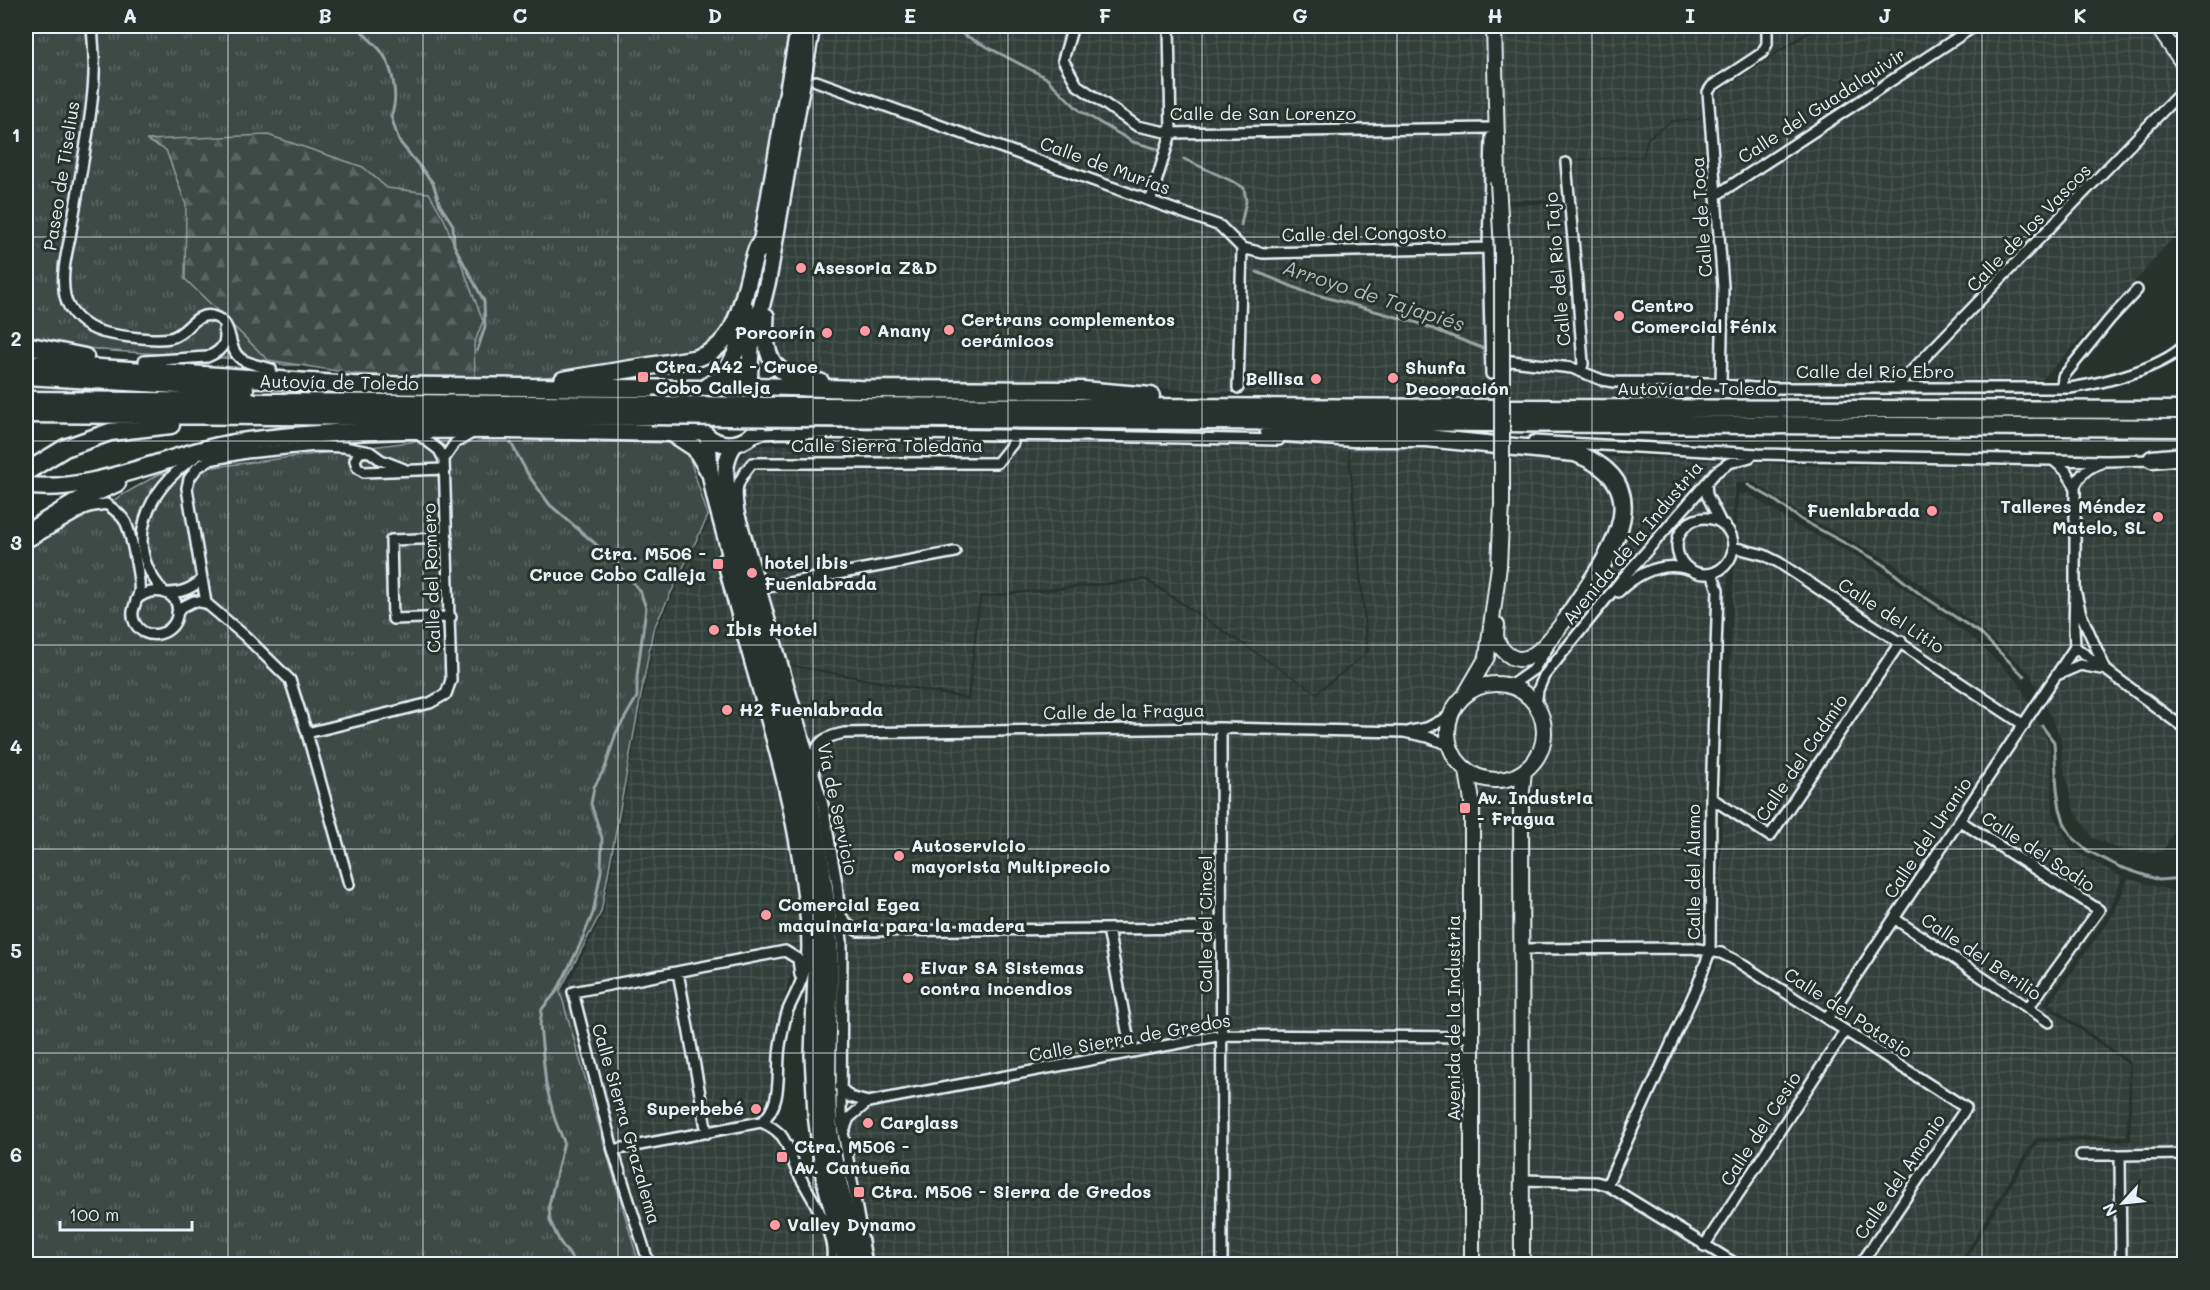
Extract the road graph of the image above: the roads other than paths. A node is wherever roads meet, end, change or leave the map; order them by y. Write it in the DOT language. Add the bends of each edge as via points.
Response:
graph roads {
  1 [pos="92,26"];
  2 [pos="799,26"];
  3 [pos="812,26"];
  4 [pos="1073,26"];
  5 [pos="1169,26"];
  6 [pos="1494,26"];
  7 [pos="1767,26"];
  8 [pos="1975,26"];
  9 [pos="2157,26"];
  10 [pos="2172,49"];
  11 [pos="2184,65"];
  12 [pos="2184,74"];
  13 [pos="816,81"];
  14 [pos="2184,89"];
  15 [pos="1494,103"];
  16 [pos="1491,128"];
  17 [pos="1171,133"];
  18 [pos="1566,163"];
  19 [pos="1718,194"];
  20 [pos="1151,199"];
  21 [pos="762,240"];
  22 [pos="1242,248"];
  23 [pos="1488,248"];
  24 [pos="768,280"];
  25 [pos="2137,290"];
  26 [pos="219,319"];
  27 [pos="26,345"];
  28 [pos="2184,346"];
  29 [pos="144,361"];
  30 [pos="26,363"];
  31 [pos="271,369"];
  32 [pos="1581,371"];
  33 [pos="26,376"];
  34 [pos="723,378"];
  35 [pos="381,384"];
  36 [pos="1721,384"];
  37 [pos="750,386"];
  38 [pos="510,387"];
  39 [pos="1238,388"];
  40 [pos="1895,388"];
  41 [pos="2062,388"];
  42 [pos="704,389"];
  43 [pos="859,389"];
  44 [pos="345,394"];
  45 [pos="26,400"];
  46 [pos="205,400"];
  47 [pos="652,406"];
  48 [pos="1208,406"];
  49 [pos="802,408"];
  50 [pos="2184,410"];
  51 [pos="26,414"];
  52 [pos="243,417"];
  53 [pos="1197,422"];
  54 [pos="2184,428"];
  55 [pos="412,430"];
  56 [pos="475,431"];
  57 [pos="110,432"];
  58 [pos="672,433"];
  59 [pos="705,434"];
  60 [pos="1353,438"];
  61 [pos="1426,438"];
  62 [pos="740,442"];
  63 [pos="1013,443"];
  64 [pos="207,448"];
  65 [pos="366,452"];
  66 [pos="1758,454"];
  67 [pos="2184,458"];
  68 [pos="2152,459"];
  69 [pos="170,460"];
  70 [pos="2053,460"];
  71 [pos="2104,461"];
  72 [pos="26,462"];
  73 [pos="752,463"];
  74 [pos="444,464"];
  75 [pos="404,469"];
  76 [pos="26,472"];
  77 [pos="710,473"];
  78 [pos="1706,483"];
  79 [pos="26,486"];
  80 [pos="2075,486"];
  81 [pos="736,512"];
  82 [pos="1720,521"];
  83 [pos="26,533"];
  84 [pos="447,538"];
  85 [pos="26,543"];
  86 [pos="1733,547"];
  87 [pos="955,552"];
  88 [pos="722,559"];
  89 [pos="1499,566"];
  90 [pos="1688,569"];
  91 [pos="1712,573"];
  92 [pos="202,579"];
  93 [pos="762,588"];
  94 [pos="2075,590"];
  95 [pos="165,592"];
  96 [pos="136,600"];
  97 [pos="206,603"];
  98 [pos="1601,608"];
  99 [pos="177,613"];
  100 [pos="1569,615"];
  101 [pos="451,617"];
  102 [pos="1901,641"];
  103 [pos="2075,647"];
  104 [pos="1487,657"];
  105 [pos="2106,670"];
  106 [pos="2057,676"];
  107 [pos="1506,685"];
  108 [pos="1466,694"];
  109 [pos="1536,706"];
  110 [pos="1450,716"];
  111 [pos="2024,724"];
  112 [pos="1221,728"];
  113 [pos="2184,728"];
  114 [pos="1404,732"];
  115 [pos="308,733"];
  116 [pos="1449,745"];
  117 [pos="1467,771"];
  118 [pos="1524,771"];
  119 [pos="1711,798"];
  120 [pos="823,805"];
  121 [pos="1960,821"];
  122 [pos="349,884"];
  123 [pos="840,914"];
  124 [pos="1895,919"];
  125 [pos="1222,928"];
  126 [pos="1108,929"];
  127 [pos="858,930"];
  128 [pos="842,942"];
  129 [pos="1521,949"];
  130 [pos="1710,951"];
  131 [pos="678,972"];
  132 [pos="800,980"];
  133 [pos="2028,1008"];
  134 [pos="1827,1019"];
  135 [pos="2049,1022"];
  136 [pos="1845,1031"];
  137 [pos="1222,1035"];
  138 [pos="1472,1037"];
  139 [pos="1131,1052"];
  140 [pos="840,1087"];
  141 [pos="868,1102"];
  142 [pos="1966,1108"];
  143 [pos="761,1122"];
  144 [pos="707,1133"];
  145 [pos="843,1133"];
  146 [pos="614,1150"];
  147 [pos="2184,1154"];
  148 [pos="2081,1155"];
  149 [pos="2120,1155"];
  150 [pos="1523,1180"];
  151 [pos="1607,1185"];
  152 [pos="1704,1246"];
  153 [pos="649,1264"];
  154 [pos="831,1264"];
  155 [pos="847,1264"];
  156 [pos="859,1264"];
  157 [pos="867,1264"];
  158 [pos="1222,1264"];
  159 [pos="1472,1264"];
  160 [pos="1522,1264"];
  161 [pos="1736,1264"];
  162 [pos="1861,1264"];
  163 [pos="2121,1264"];
  1 -- 26 [label="street, Paseo de Tiselius" via="94,75 84,160 63,276 65,297 75,316 102,332 169,338 180,335 197,318"];
  2 -- 21 [label="main road"];
  3 -- 24 [label="main road"];
  4 -- 17 [label="street, Calle de San Lorenzo" via="1063,60 1077,85 1137,126"];
  5 -- 17 [label="street"];
  6 -- 15 [label="street"];
  7 -- 19 [label="street, Calle de Toca" via="1767,44 1762,53 1708,92"];
  8 -- 19 [label="street, Calle del Guadalquivir"];
  9 -- 10 [label="street"];
  10 -- 11 [label="street"];
  10 -- 12 [label="street"];
  13 -- 20 [label="street, Calle de Murías"];
  14 -- 40 [label="street, Calle de los Vascos"];
  15 -- 16 [label="street"];
  15 -- 89 [label="street, bridge" via="1502,249"];
  16 -- 17 [label="street, Calle de San Lorenzo"];
  16 -- 23 [label="street"];
  17 -- 20 [label="street"];
  18 -- 32 [label="street, Calle del Río Tajo"];
  19 -- 36 [label="street, Calle de Toca" via="1724,287"];
  20 -- 22 [label="street, Calle de Murías" via="1220,226"];
  21 -- 34 [label="main road" via="736,352"];
  21 -- 38 [label="highway" via="730,334 711,353"];
  22 -- 23 [label="street, Calle del Congosto" via="1263,253"];
  22 -- 39 [label="street"];
  23 -- 32 [label="street, Calle del Río Ebro" via="1491,374 1511,361"];
  24 -- 37 [label="main road" via="751,348"];
  24 -- 43 [label="main road" via="764,336 778,370 804,380"];
  25 -- 41 [label="street" via="2063,377"];
  26 -- 29 [label="street" via="225,334 224,345 216,353"];
  26 -- 31 [label="street" via="228,327 234,351 241,359"];
  27 -- 29 [label="highway" via="78,357"];
  28 -- 41 [label="street, Calle del Río Ebro" via="2117,380"];
  29 -- 31 [label="highway"];
  30 -- 35 [label="highway"];
  31 -- 35 [label="highway"];
  32 -- 36 [label="street, Calle del Río Ebro" via="1614,382"];
  33 -- 44 [label="highway"];
  34 -- 37 [label="main road" via="737,379"];
  34 -- 42 [label="main road"];
  35 -- 38 [label="highway"];
  36 -- 40 [label="street, Calle del Río Ebro" via="1753,388"];
  37 -- 43 [label="highway"];
  37 -- 62 [label="main road" via="758,394 762,415 754,434"];
  38 -- 42 [label="highway"];
  40 -- 41 [label="street, Calle del Río Ebro"];
  42 -- 59 [label="main road" via="696,410"];
  43 -- 48 [label="highway" via="1083,390 1166,397"];
  44 -- 46 [label="highway" via="222,396"];
  44 -- 47 [label="highway"];
  45 -- 46 [label="highway, Autovía de Toledo"];
  46 -- 47 [label="highway, Autovía de Toledo"];
  47 -- 49 [label="highway, bridge"];
  47 -- 52 [label="highway, Autovía de Toledo" via="388,417"];
  48 -- 49 [label="highway"];
  48 -- 50 [label="highway, Autovía de Toledo"];
  49 -- 53 [label="highway"];
  51 -- 52 [label="highway, Autovía de Toledo"];
  52 -- 57 [label="highway"];
  53 -- 54 [label="highway"];
  53 -- 60 [label="highway"];
  55 -- 56 [label="highway"];
  55 -- 64 [label="highway" via="266,439"];
  55 -- 74 [label="street" via="439,450"];
  56 -- 58 [label="highway"];
  56 -- 74 [label="street" via="455,443"];
  57 -- 72 [label="highway" via="43,451"];
  57 -- 76 [label="highway" via="65,448"];
  58 -- 59 [label="highway"];
  58 -- 77 [label="highway" via="695,448"];
  59 -- 62 [label="main road" via="721,443"];
  59 -- 77 [label="main road"];
  60 -- 61 [label="highway"];
  60 -- 62 [label="street" via="783,433"];
  61 -- 66 [label="street"];
  61 -- 100 [label="highway" via="1575,453 1610,475 1622,500 1620,531"];
  62 -- 81 [label="main road" via="727,459 726,468 728,493"];
  63 -- 73 [label="street, Calle Sierra Toledana" via="997,463"];
  64 -- 69 [label="highway"];
  64 -- 95 [label="street" via="164,483 143,527 141,549 145,565"];
  65 -- 75 [label="street"];
  65 -- 75 [label="street" via="359,453 355,460 364,472"];
  65 -- 92 [label="street" via="316,446 246,453 209,460 197,468 187,488"];
  66 -- 70 [label="street"];
  66 -- 78 [label="street, Avenida de la Industria" via="1729,463"];
  67 -- 68 [label="highway"];
  68 -- 71 [label="street"];
  69 -- 79 [label="highway" via="74,485"];
  69 -- 83 [label="highway" via="80,500"];
  70 -- 71 [label="street"];
  70 -- 80 [label="street"];
  71 -- 80 [label="street" via="2088,468"];
  73 -- 81 [label="street, Vía de Servicio" via="739,479"];
  74 -- 75 [label="street"];
  74 -- 84 [label="street, Calle del Romero"];
  77 -- 155 [label="main road" via="798,803 815,918 816,1114 824,1177"];
  78 -- 82 [label="street" via="1707,495"];
  78 -- 98 [label="street, Avenida de la Industria"];
  80 -- 94 [label="street"];
  81 -- 93 [label="street, Vía de Servicio"];
  81 -- 156 [label="main road" via="750,582 799,754 816,835 829,934 829,1126"];
  82 -- 86 [label="street" via="1732,537"];
  82 -- 90 [label="street" via="1696,518 1678,535 1676,547"];
  84 -- 101 [label="street, Calle del Romero"];
  84 -- 101 [label="street" via="392,540 393,619"];
  85 -- 96 [label="street" via="88,507 106,504 126,523 137,571"];
  86 -- 91 [label="street" via="1723,568"];
  86 -- 102 [label="street, Calle del Litio" via="1778,562"];
  87 -- 93 [label="street"];
  88 -- 132 [label="street" via="792,825 805,923 806,962"];
  89 -- 100 [label="street" via="1501,600 1495,636 1514,659 1531,657 1540,650"];
  89 -- 104 [label="street"];
  90 -- 91 [label="street" via="1699,574"];
  90 -- 98 [label="street" via="1675,565 1650,570 1629,581"];
  91 -- 119 [label="street, Calle del Álamo" via="1718,590"];
  92 -- 95 [label="street" via="189,590"];
  92 -- 97 [label="street"];
  93 -- 120 [label="street, Vía de Servicio"];
  94 -- 103 [label="street"];
  94 -- 105 [label="street" via="2081,614"];
  95 -- 96 [label="street" via="153,590"];
  95 -- 99 [label="street" via="175,602"];
  96 -- 99 [label="street" via="132,611 143,632 165,633 174,625"];
  97 -- 99 [label="street" via="194,601"];
  97 -- 115 [label="street" via="290,680"];
  98 -- 109 [label="street, Avenida de la Industria" via="1544,676"];
  100 -- 107 [label="street" via="1534,669"];
  101 -- 115 [label="street, Calle del Romero" via="452,680 446,694 430,703"];
  102 -- 111 [label="street, Calle del Litio"];
  102 -- 119 [label="street, Calle del Cadmio" via="1770,836"];
  103 -- 105 [label="street"];
  103 -- 106 [label="street, Calle del Uranio"];
  104 -- 107 [label="street" via="1491,670"];
  104 -- 108 [label="street"];
  105 -- 106 [label="street" via="2080,666"];
  105 -- 113 [label="street"];
  106 -- 111 [label="street, Calle del Uranio"];
  107 -- 108 [label="street" via="1489,684"];
  107 -- 109 [label="street" via="1522,691"];
  108 -- 110 [label="street"];
  109 -- 118 [label="street" via="1544,729 1541,748 1536,760"];
  110 -- 114 [label="street, Calle de la Fragua" via="1427,728"];
  110 -- 116 [label="street"];
  111 -- 121 [label="street, Calle del Uranio"];
  112 -- 114 [label="street, Calle de la Fragua"];
  112 -- 120 [label="street, Calle de la Fragua" via="844,733 828,737 819,744 814,756"];
  112 -- 125 [label="street, Calle del Cincel"];
  114 -- 116 [label="street, Calle de la Fragua"];
  115 -- 122 [label="street"];
  116 -- 117 [label="street"];
  117 -- 118 [label="street" via="1496,780"];
  117 -- 138 [label="street, Avenida de la Industria" via="1472,801"];
  118 -- 129 [label="street"];
  119 -- 130 [label="street, Calle del Álamo"];
  120 -- 123 [label="street, Vía de Servicio"];
  121 -- 124 [label="street, Calle del Uranio"];
  121 -- 133 [label="street, Calle del Sodio" via="2099,910"];
  123 -- 127 [label="street"];
  123 -- 128 [label="street, Vía de Servicio"];
  124 -- 133 [label="street, Calle del Berilio"];
  124 -- 134 [label="street, Calle del Uranio"];
  125 -- 126 [label="street"];
  125 -- 137 [label="street, Calle del Cincel"];
  126 -- 127 [label="street"];
  126 -- 139 [label="street"];
  127 -- 128 [label="street"];
  128 -- 140 [label="street, Vía de Servicio"];
  129 -- 130 [label="street, Calle del Potasio"];
  129 -- 150 [label="street"];
  130 -- 134 [label="street, Calle del Potasio" via="1735,960"];
  130 -- 151 [label="street, Calle del Álamo"];
  131 -- 132 [label="street" via="785,951 798,959"];
  131 -- 144 [label="street"];
  131 -- 146 [label="street, Calle Sierra Grazalema" via="573,992"];
  132 -- 143 [label="street" via="780,1046 775,1106"];
  133 -- 135 [label="street, Calle del Berilio"];
  134 -- 136 [label="street, Calle del Potasio"];
  136 -- 142 [label="street, Calle del Potasio"];
  136 -- 152 [label="street, Calle del Cesio"];
  137 -- 138 [label="street, Calle Sierra de Gredos"];
  137 -- 139 [label="street, Calle Sierra de Gredos"];
  137 -- 158 [label="street, Calle del Cincel"];
  138 -- 159 [label="street, Avenida de la Industria"];
  139 -- 141 [label="street, Calle Sierra de Gredos"];
  140 -- 141 [label="street" via="850,1097"];
  140 -- 145 [label="street, Vía de Servicio"];
  141 -- 145 [label="street" via="849,1118"];
  142 -- 162 [label="street, Calle del Amonio"];
  143 -- 144 [label="street"];
  143 -- 154 [label="street" via="787,1144 832,1245"];
  144 -- 146 [label="street"];
  145 -- 157 [label="street, Vía de Servicio"];
  146 -- 153 [label="street, Calle Sierra Grazalema"];
  147 -- 149 [label="street"];
  148 -- 149 [label="street"];
  149 -- 163 [label="street"];
  150 -- 151 [label="street"];
  150 -- 160 [label="street"];
  151 -- 152 [label="street"];
  152 -- 161 [label="street"];
}
